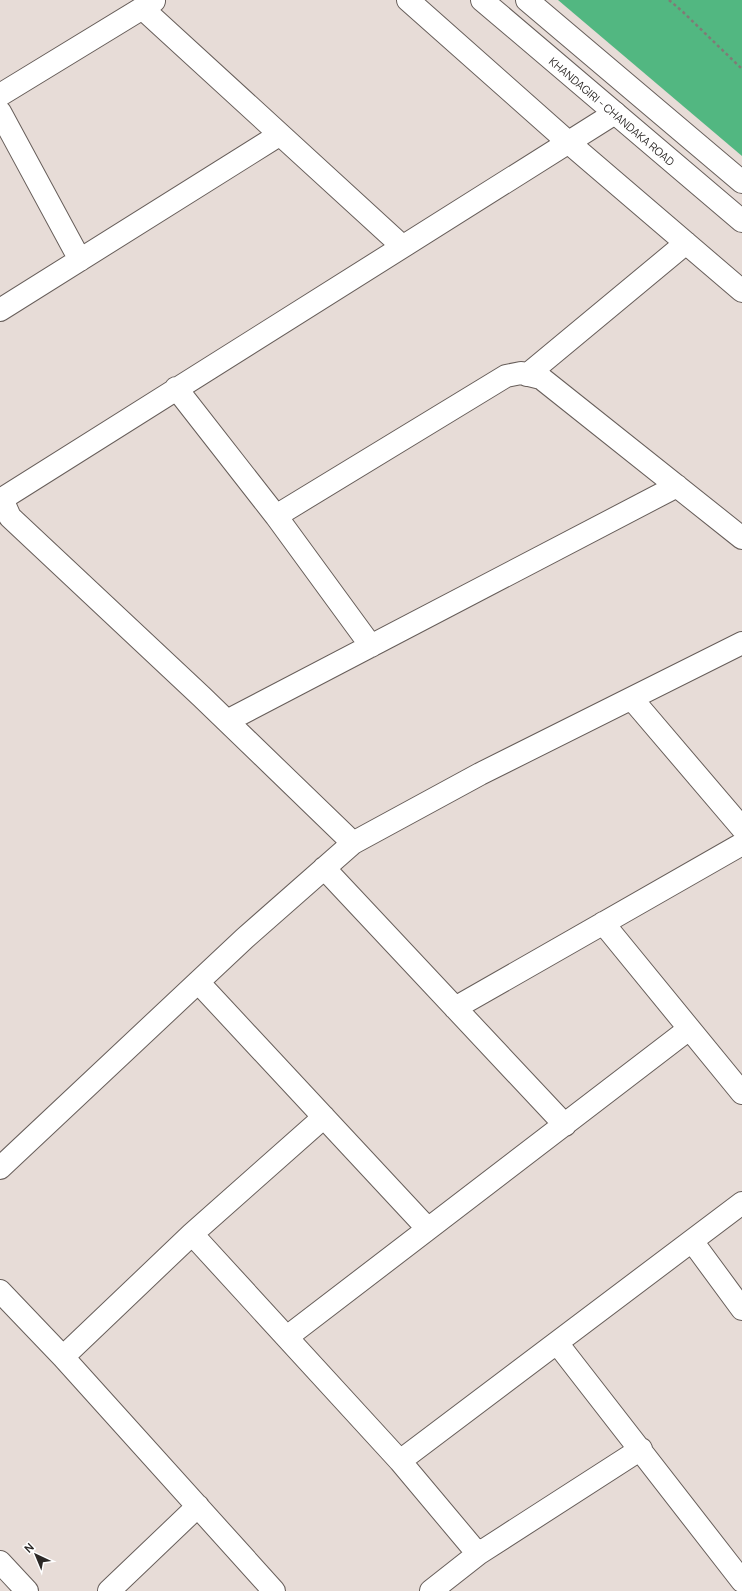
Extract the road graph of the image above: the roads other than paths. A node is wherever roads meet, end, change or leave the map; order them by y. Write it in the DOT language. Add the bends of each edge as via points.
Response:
graph roads {
  1 [pos="408,0"];
  2 [pos="482,0"];
  3 [pos="527,0"];
  4 [pos="148,4"];
  5 [pos="0,95"];
  6 [pos="0,112"];
  7 [pos="615,113"];
  8 [pos="279,135"];
  9 [pos="568,142"];
  10 [pos="742,182"];
  11 [pos="742,222"];
  12 [pos="686,243"];
  13 [pos="402,246"];
  14 [pos="80,260"];
  15 [pos="742,291"];
  16 [pos="0,310"];
  17 [pos="527,375"];
  18 [pos="176,388"];
  19 [pos="677,486"];
  20 [pos="1,497"];
  21 [pos="276,516"];
  22 [pos="742,538"];
  23 [pos="742,643"];
  24 [pos="371,646"];
  25 [pos="632,699"];
  26 [pos="227,721"];
  27 [pos="742,828"];
  28 [pos="353,843"];
  29 [pos="742,844"];
  30 [pos="324,868"];
  31 [pos="603,923"];
  32 [pos="198,982"];
  33 [pos="455,1008"];
  34 [pos="689,1029"];
  35 [pos="742,1093"];
  36 [pos="324,1118"];
  37 [pos="565,1124"];
  38 [pos="0,1168"];
  39 [pos="742,1203"];
  40 [pos="428,1229"];
  41 [pos="192,1234"];
  42 [pos="692,1241"];
  43 [pos="0,1291"];
  44 [pos="742,1309"];
  45 [pos="287,1337"];
  46 [pos="557,1343"];
  47 [pos="63,1357"];
  48 [pos="641,1449"];
  49 [pos="400,1461"];
  50 [pos="198,1506"];
  51 [pos="478,1554"];
  52 [pos="0,1562"];
  53 [pos="742,1581"];
  54 [pos="27,1591"];
  55 [pos="109,1591"];
  56 [pos="274,1591"];
  57 [pos="431,1591"];
  1 -- 9 [label="street"];
  2 -- 7 [label="street, KHANDAGIRI - CHANDAKA ROAD"];
  3 -- 10 [label="street"];
  4 -- 5 [label="street"];
  4 -- 8 [label="street"];
  6 -- 14 [label="street"];
  7 -- 9 [label="street"];
  7 -- 11 [label="street, KHANDAGIRI - CHANDAKA ROAD"];
  8 -- 13 [label="street"];
  8 -- 14 [label="street"];
  9 -- 12 [label="street"];
  9 -- 13 [label="street"];
  12 -- 15 [label="street"];
  12 -- 17 [label="street"];
  13 -- 18 [label="street"];
  14 -- 16 [label="street"];
  17 -- 19 [label="street" via="541,378"];
  17 -- 21 [label="street" via="521,373 506,376"];
  18 -- 20 [label="street"];
  18 -- 21 [label="street"];
  19 -- 22 [label="street"];
  19 -- 24 [label="street"];
  20 -- 26 [label="street" via="10,517"];
  21 -- 24 [label="street"];
  23 -- 25 [label="street"];
  24 -- 26 [label="street"];
  25 -- 27 [label="street"];
  25 -- 28 [label="street" via="480,774"];
  26 -- 28 [label="street"];
  28 -- 30 [label="street"];
  29 -- 31 [label="street"];
  30 -- 32 [label="street"];
  30 -- 33 [label="street"];
  31 -- 33 [label="street"];
  31 -- 34 [label="street"];
  32 -- 36 [label="street"];
  32 -- 38 [label="street"];
  33 -- 37 [label="street"];
  34 -- 35 [label="street"];
  34 -- 37 [label="street"];
  36 -- 40 [label="street"];
  36 -- 41 [label="street"];
  37 -- 40 [label="street"];
  39 -- 42 [label="street"];
  40 -- 45 [label="street"];
  41 -- 45 [label="street"];
  41 -- 47 [label="street"];
  42 -- 44 [label="street"];
  42 -- 46 [label="street"];
  43 -- 47 [label="street"];
  45 -- 49 [label="street"];
  46 -- 48 [label="street"];
  46 -- 49 [label="street"];
  47 -- 50 [label="street"];
  48 -- 51 [label="street"];
  48 -- 53 [label="street"];
  49 -- 51 [label="street"];
  50 -- 55 [label="street"];
  50 -- 56 [label="street"];
  51 -- 57 [label="street"];
  52 -- 54 [label="street"];
}
